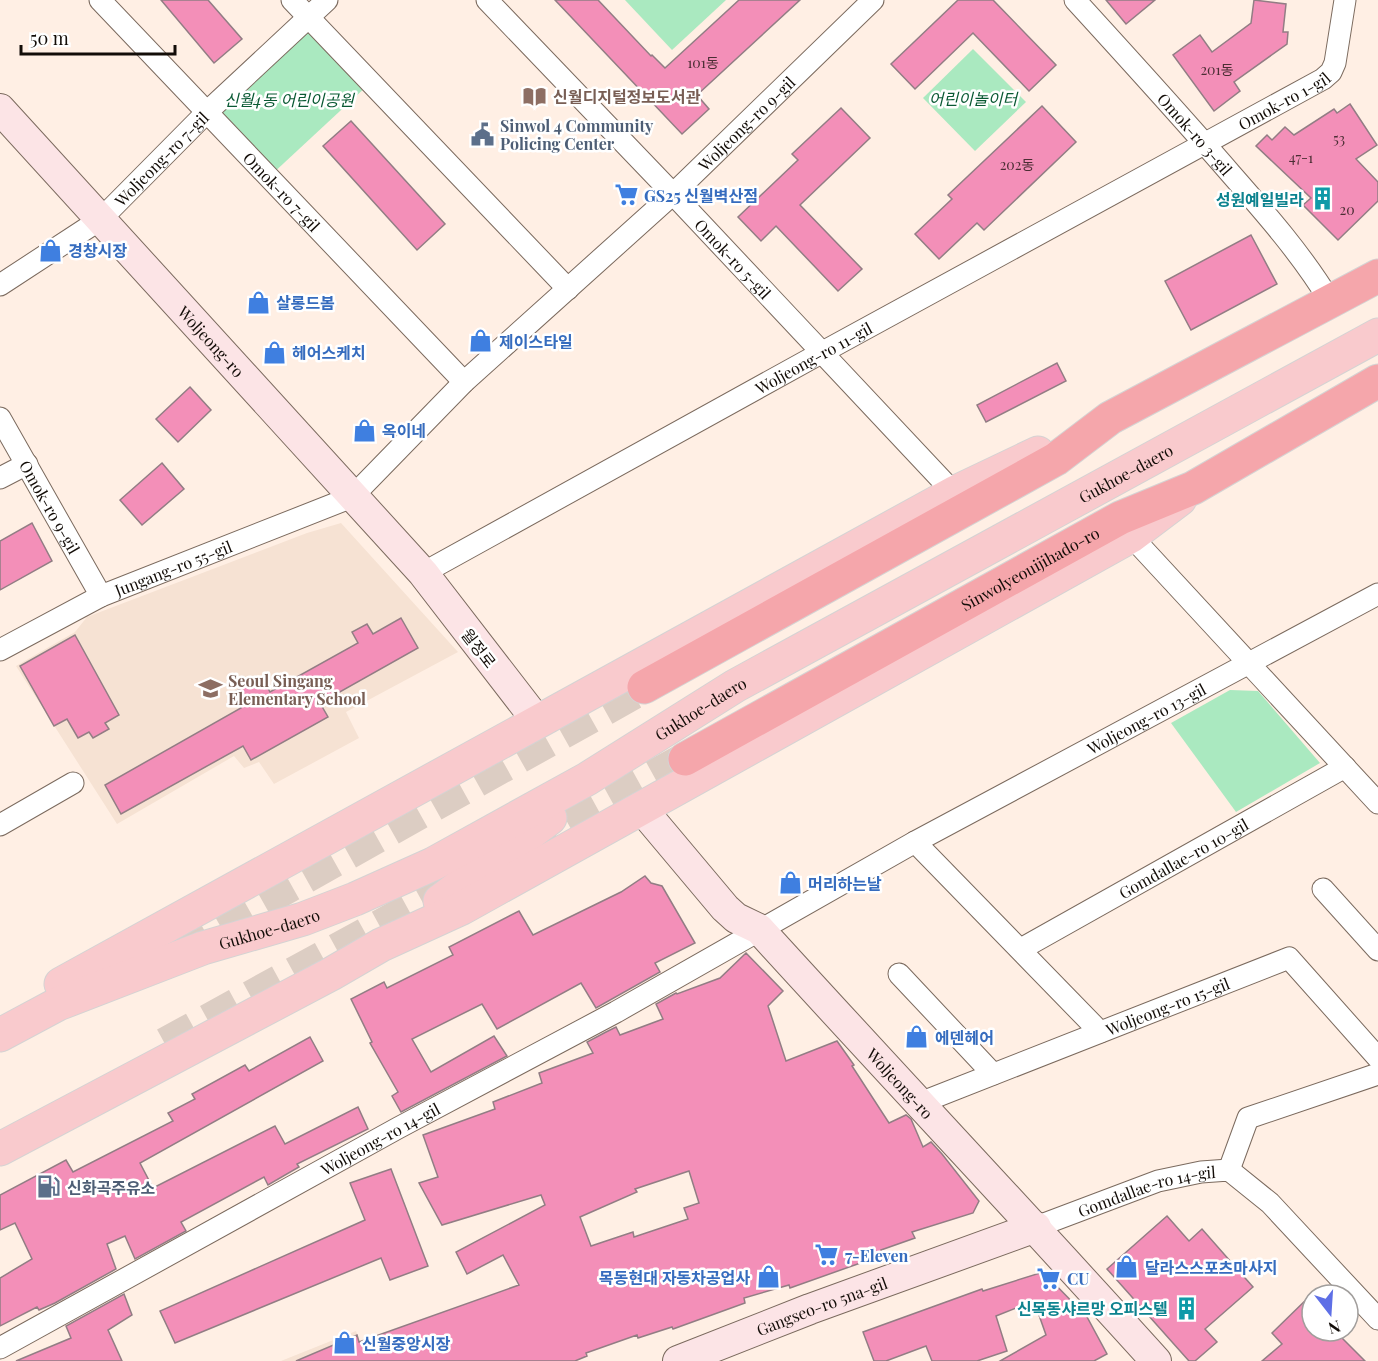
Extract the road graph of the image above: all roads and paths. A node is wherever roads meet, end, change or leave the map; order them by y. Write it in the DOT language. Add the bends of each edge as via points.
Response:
graph roads {
  1 [pos="100,0"];
  2 [pos="292,0"];
  3 [pos="327,0"];
  4 [pos="487,0"];
  5 [pos="1075,0"];
  6 [pos="1345,0"];
  7 [pos="869,1"];
  8 [pos="309,17"];
  9 [pos="0,109"];
  10 [pos="207,112"];
  11 [pos="1204,142"];
  12 [pos="673,194"];
  13 [pos="101,219"];
  14 [pos="1378,276"];
  15 [pos="0,285"];
  16 [pos="568,289"];
  17 [pos="1330,301"];
  18 [pos="1378,335"];
  19 [pos="1378,351"];
  20 [pos="821,353"];
  21 [pos="1378,381"];
  22 [pos="464,382"];
  23 [pos="0,418"];
  24 [pos="1110,418"];
  25 [pos="27,464"];
  26 [pos="0,478"];
  27 [pos="1193,488"];
  28 [pos="954,493"];
  29 [pos="352,497"];
  30 [pos="1131,536"];
  31 [pos="423,573"];
  32 [pos="1378,594"];
  33 [pos="100,596"];
  34 [pos="0,650"];
  35 [pos="1249,663"];
  36 [pos="644,687"];
  37 [pos="538,722"];
  38 [pos="685,759"];
  39 [pos="1345,767"];
  40 [pos="73,783"];
  41 [pos="1378,803"];
  42 [pos="641,808"];
  43 [pos="0,825"];
  44 [pos="915,842"];
  45 [pos="1323,889"];
  46 [pos="759,929"];
  47 [pos="381,945"];
  48 [pos="1021,950"];
  49 [pos="1378,950"];
  50 [pos="899,974"];
  51 [pos="0,1018"];
  52 [pos="1100,1032"];
  53 [pos="0,1035"];
  54 [pos="1378,1058"];
  55 [pos="993,1074"];
  56 [pos="1378,1074"];
  57 [pos="920,1103"];
  58 [pos="0,1149"];
  59 [pos="1229,1170"];
  60 [pos="1036,1227"];
  61 [pos="1378,1319"];
  62 [pos="0,1348"];
  63 [pos="678,1361"];
  64 [pos="1156,1361"];
  1 -- 10 [label="street, Omok-ro 7-gil"];
  2 -- 8 [label="street"];
  3 -- 8 [label="street, Woljeong-ro 7-gil"];
  4 -- 12 [label="street, Omok-ro 5-gil"];
  5 -- 11 [label="street, Omok-ro 3-gil"];
  6 -- 11 [label="street, Omok-ro 1-gil" via="1331,72"];
  7 -- 12 [label="street, Woljeong-ro 9-gil"];
  8 -- 10 [label="street, Woljeong-ro 7-gil"];
  8 -- 16 [label="street"];
  9 -- 13 [label="street, Woljeong-ro"];
  10 -- 13 [label="street, Woljeong-ro 7-gil"];
  10 -- 22 [label="street, Omok-ro 7-gil"];
  11 -- 17 [label="street, Omok-ro 3-gil" via="1290,242"];
  11 -- 20 [label="street, Woljeong-ro 11-gil"];
  12 -- 16 [label="street, Woljeong-ro 9-gil"];
  12 -- 20 [label="street, Omok-ro 5-gil"];
  13 -- 15 [label="street, Woljeong-ro 7-gil"];
  13 -- 29 [label="street, Woljeong-ro"];
  14 -- 17 [label="highway"];
  16 -- 22 [label="street, Woljeong-ro 9-gil"];
  17 -- 24 [label="highway"];
  18 -- 53 [label="main road, Gukhoe-daero" via="735,686 587,779 433,864 303,919 203,948 58,1004"];
  19 -- 47 [label="main road, Gukhoe-daero" via="720,709 558,812"];
  20 -- 28 [label="street, Omok-ro 5-gil"];
  20 -- 31 [label="street, Woljeong-ro 11-gil"];
  21 -- 27 [label="highway, Sinwolyeouijihado-ro"];
  22 -- 29 [label="street, Woljeong-ro 9-gil"];
  23 -- 25 [label="street, Omok-ro 9-gil"];
  24 -- 28 [label="main road"];
  24 -- 36 [label="highway" via="1056,459"];
  25 -- 26 [label="street"];
  25 -- 33 [label="street, Omok-ro 9-gil"];
  27 -- 30 [label="main road"];
  27 -- 38 [label="highway, Sinwolyeouijihado-ro" via="1120,518"];
  28 -- 37 [label="main road"];
  29 -- 31 [label="street, Woljeong-ro"];
  29 -- 33 [label="street, Jungang-ro 55-gil"];
  30 -- 35 [label="street"];
  30 -- 42 [label="main road"];
  31 -- 37 [label="street, 월정로"];
  32 -- 35 [label="street, Woljeong-ro 13-gil"];
  33 -- 34 [label="street, Jungang-ro 55-gil"];
  35 -- 39 [label="street"];
  35 -- 44 [label="street, Woljeong-ro 13-gil"];
  37 -- 51 [label="main road"];
  39 -- 41 [label="street"];
  39 -- 48 [label="street, Gomdallae-ro 10-gil"];
  40 -- 43 [label="street"];
  42 -- 46 [label="street, Woljeong-ro" via="725,908"];
  42 -- 47 [label="main road" via="462,908"];
  44 -- 46 [label="street, Woljeong-ro 13-gil"];
  44 -- 48 [label="street"];
  45 -- 49 [label="street"];
  46 -- 57 [label="street, Woljeong-ro"];
  46 -- 62 [label="street, Woljeong-ro 14-gil" via="616,1012"];
  47 -- 58 [label="main road"];
  48 -- 52 [label="street"];
  50 -- 55 [label="street"];
  52 -- 54 [label="street, Woljeong-ro 15-gil" via="1289,958"];
  52 -- 55 [label="street, Woljeong-ro 15-gil"];
  55 -- 57 [label="street, Woljeong-ro 15-gil"];
  56 -- 59 [label="street" via="1248,1118"];
  57 -- 60 [label="street, Woljeong-ro"];
  59 -- 60 [label="street, Gomdallae-ro 14-gil" via="1158,1181"];
  59 -- 61 [label="street, Gomdallae-ro 14-gil" via="1270,1203"];
  60 -- 63 [label="street, Gangseo-ro 5na-gil"];
  60 -- 64 [label="street, Woljeong-ro"];
}
